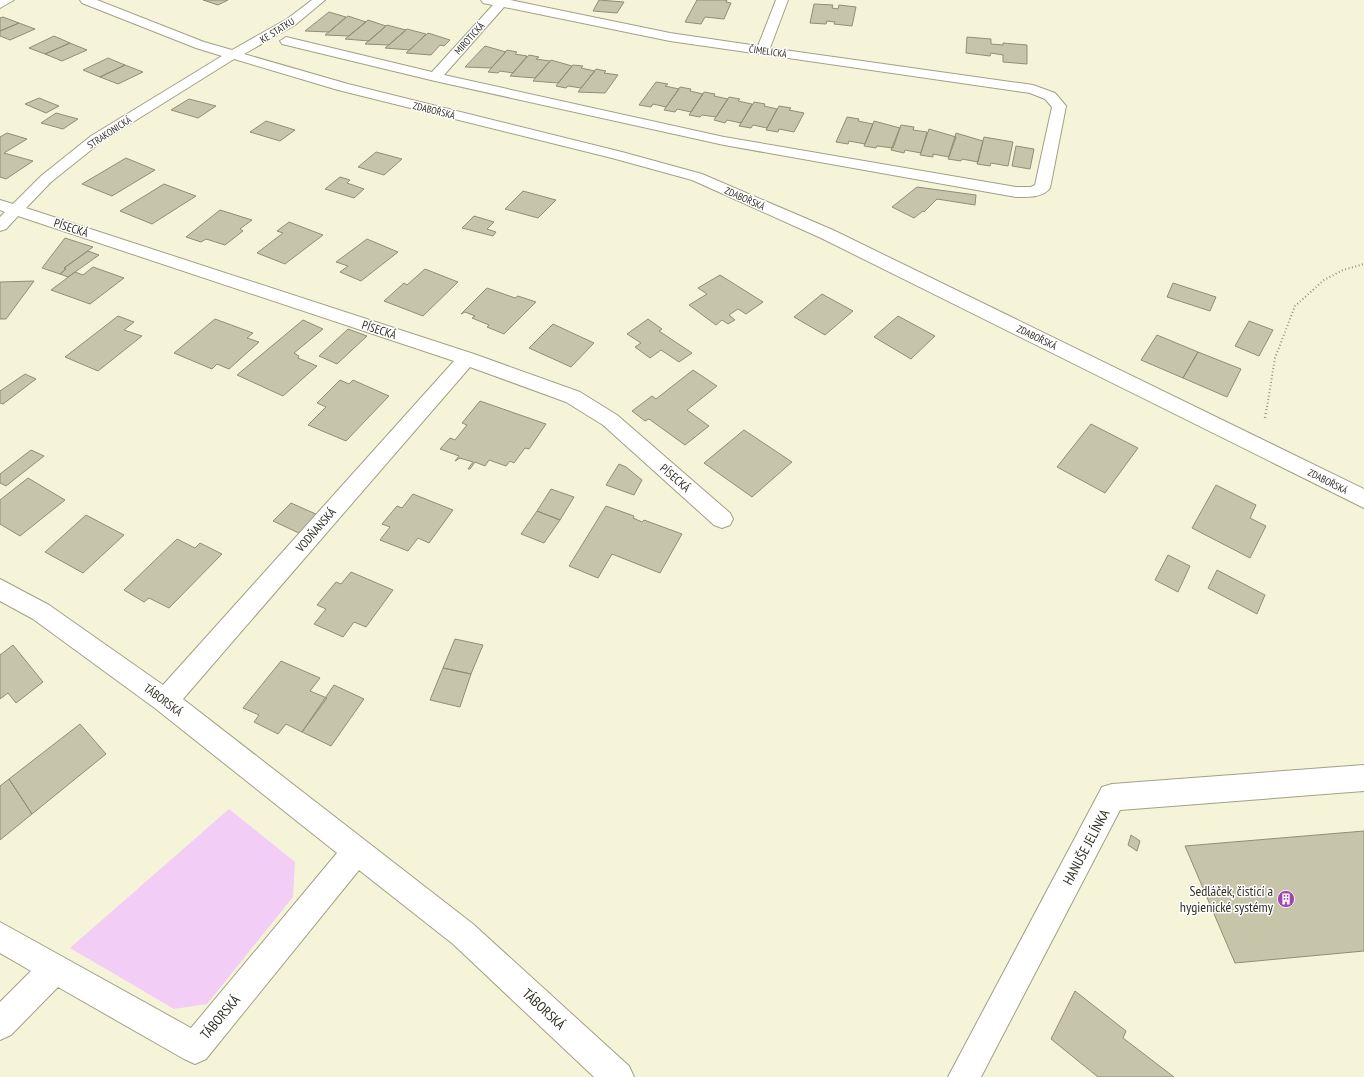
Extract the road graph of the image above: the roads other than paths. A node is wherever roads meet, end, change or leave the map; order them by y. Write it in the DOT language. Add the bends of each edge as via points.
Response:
graph roads {
  1 [pos="8,0"];
  2 [pos="86,0"];
  3 [pos="319,0"];
  4 [pos="487,0"];
  5 [pos="782,0"];
  6 [pos="503,1"];
  7 [pos="0,4"];
  8 [pos="286,41"];
  9 [pos="763,50"];
  10 [pos="232,55"];
  11 [pos="435,77"];
  12 [pos="7,207"];
  13 [pos="0,226"];
  14 [pos="467,359"];
  15 [pos="1364,499"];
  16 [pos="722,519"];
  17 [pos="0,589"];
  18 [pos="165,701"];
  19 [pos="1364,778"];
  20 [pos="357,851"];
  21 [pos="0,937"];
  22 [pos="55,968"];
  23 [pos="0,1024"];
  24 [pos="618,1077"];
  25 [pos="964,1077"];
  1 -- 7 [label="street"];
  2 -- 10 [label="street, ZDABOŘSKÁ"];
  3 -- 10 [label="street, KE STATKU" via="291,22"];
  4 -- 6 [label="street, ČIMELICKÁ"];
  5 -- 9 [label="street"];
  6 -- 9 [label="street, ČIMELICKÁ" via="670,37"];
  6 -- 11 [label="street, MIROTICKÁ"];
  8 -- 11 [label="street"];
  9 -- 11 [label="street, ČIMELICKÁ" via="1033,90 1050,96 1059,106 1042,188 1033,192 1016,192 724,141"];
  10 -- 12 [label="street, STRAKONICKÁ" via="96,139"];
  10 -- 15 [label="street, ZDABOŘSKÁ" via="343,88 697,177 827,234"];
  12 -- 13 [label="street, STRAKONICKÁ"];
  12 -- 14 [label="street, PÍSECKÁ"];
  14 -- 16 [label="street, PÍSECKÁ" via="573,397 604,416"];
  14 -- 18 [label="street, VODŇANSKÁ"];
  17 -- 18 [label="street, TÁBORSKÁ" via="41,612"];
  18 -- 20 [label="street, TÁBORSKÁ"];
  19 -- 25 [label="street, HANUŠE JELÍNKA" via="1112,797"];
  20 -- 22 [label="street, TÁBORSKÁ" via="194,1048"];
  20 -- 24 [label="street, TÁBORSKÁ" via="463,934"];
  21 -- 22 [label="street, TÁBORSKÁ"];
  22 -- 23 [label="street"];
}
